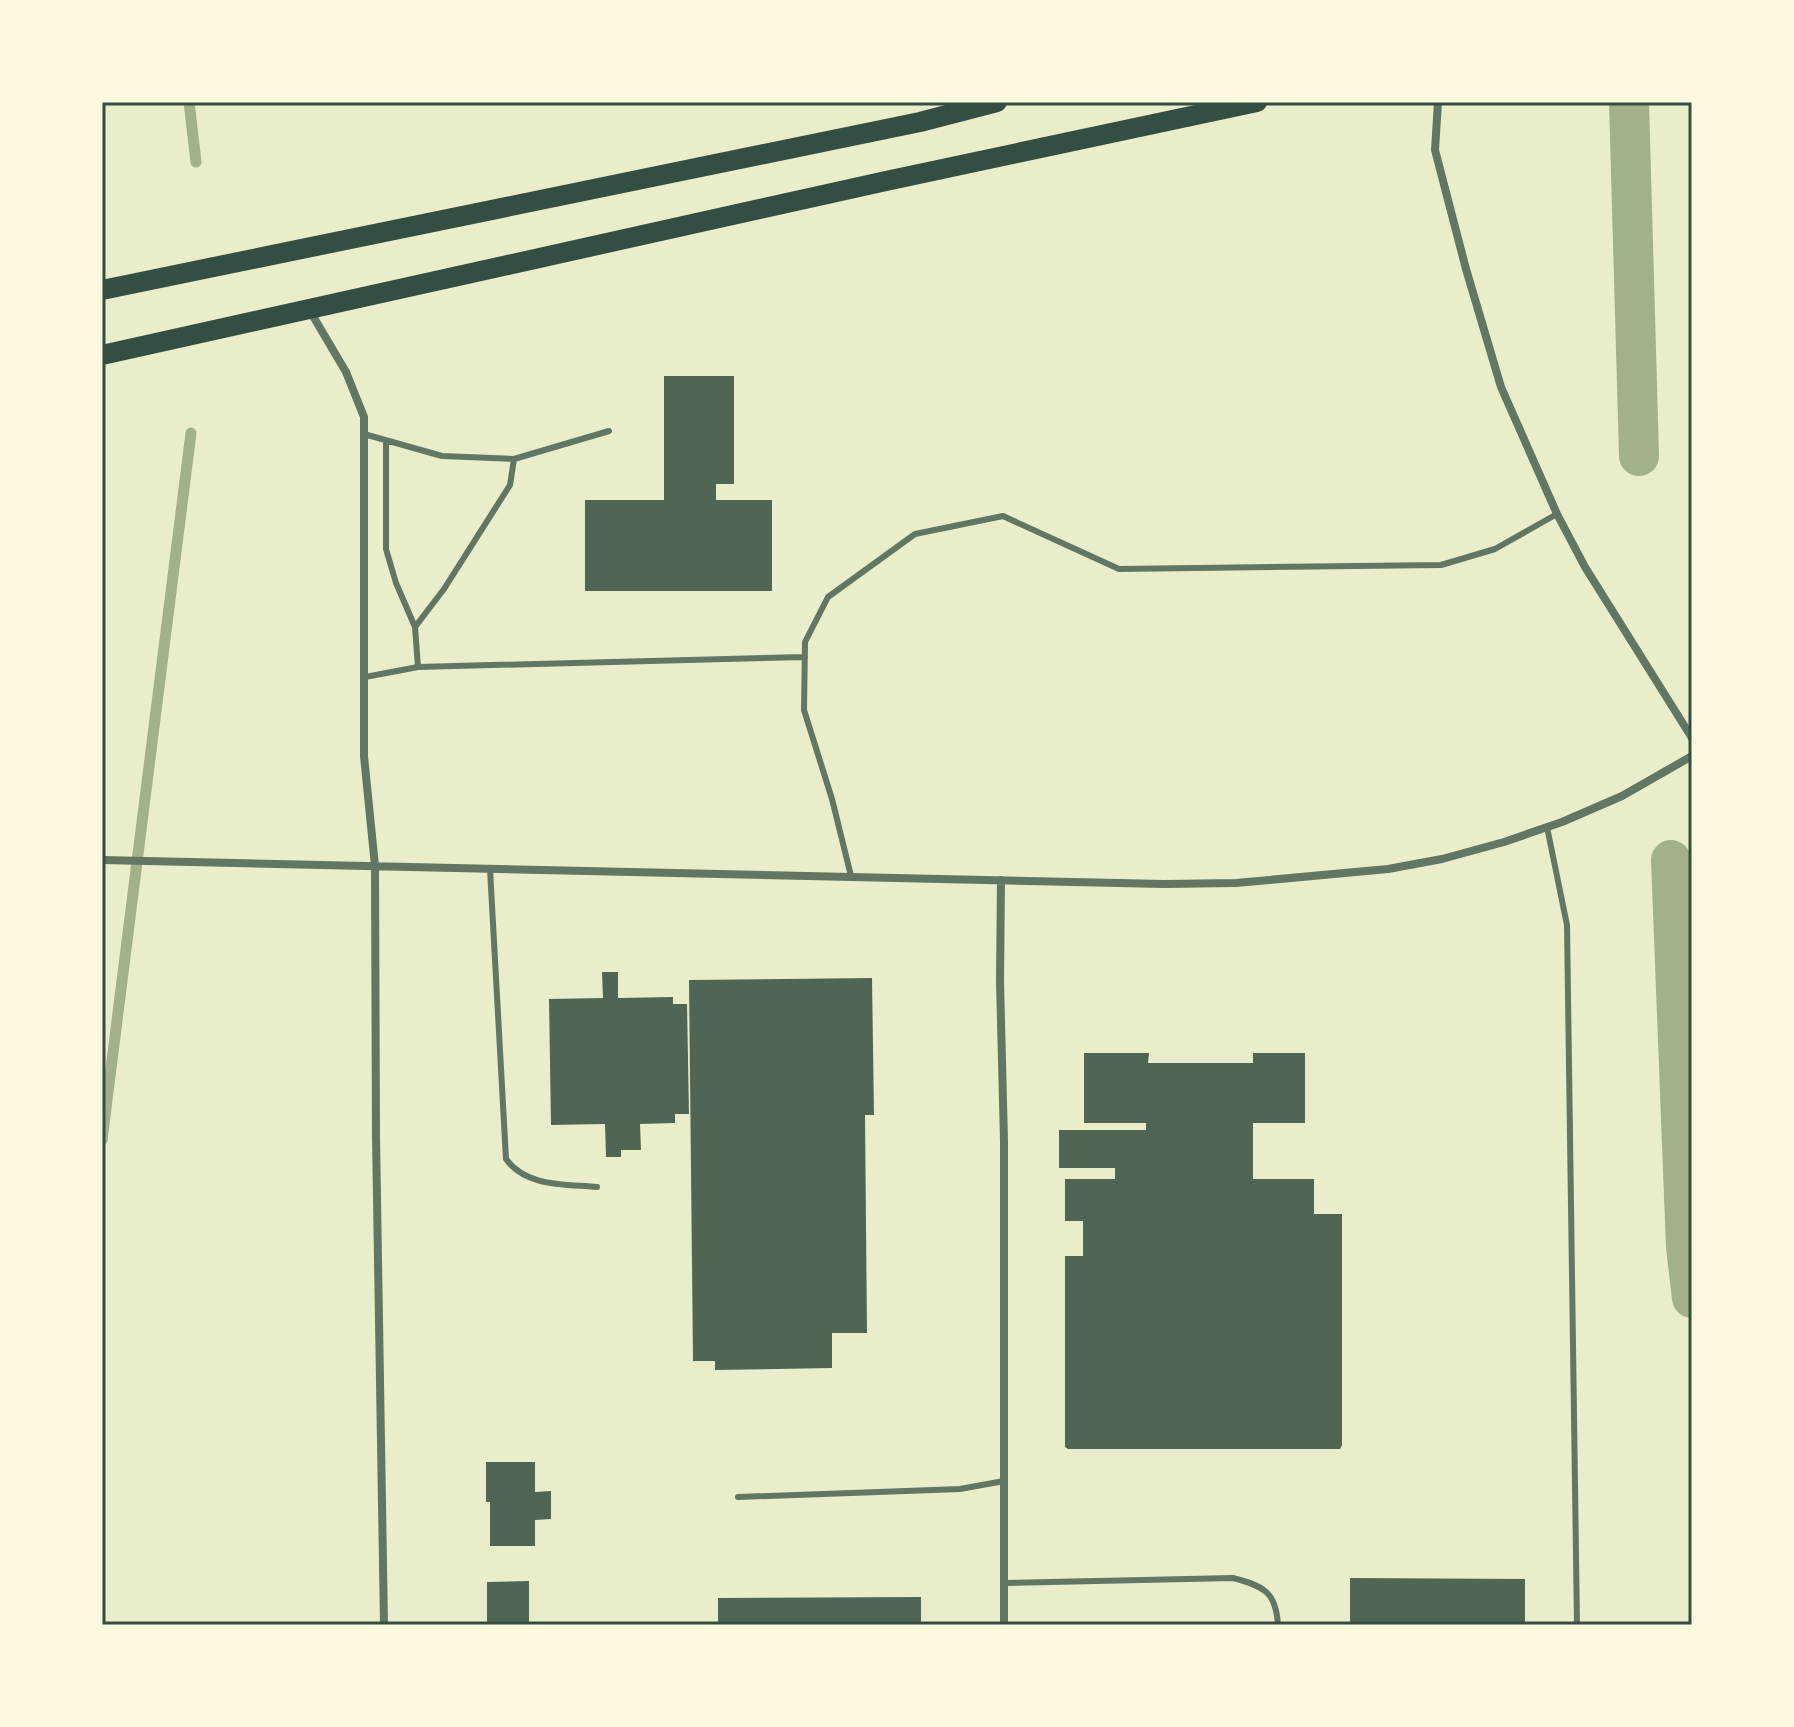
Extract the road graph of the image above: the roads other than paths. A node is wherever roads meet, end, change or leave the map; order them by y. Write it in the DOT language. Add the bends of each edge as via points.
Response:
graph roads {
  1 [pos="997,102"];
  2 [pos="1257,102"];
  3 [pos="1438,102"];
  4 [pos="102,290"];
  5 [pos="310,311"];
  6 [pos="102,355"];
  7 [pos="609,431"];
  8 [pos="364,434"];
  9 [pos="386,440"];
  10 [pos="514,459"];
  11 [pos="1557,514"];
  12 [pos="415,627"];
  13 [pos="805,657"];
  14 [pos="418,667"];
  15 [pos="365,677"];
  16 [pos="1692,738"];
  17 [pos="1692,756"];
  18 [pos="1547,827"];
  19 [pos="105,860"];
  20 [pos="375,866"];
  21 [pos="490,869"];
  22 [pos="851,876"];
  23 [pos="1001,880"];
  24 [pos="597,1187"];
  25 [pos="1004,1481"];
  26 [pos="738,1497"];
  27 [pos="1004,1583"];
  28 [pos="384,1625"];
  29 [pos="1004,1625"];
  30 [pos="1278,1625"];
  31 [pos="1577,1625"];
  1 -- 4 [label="main road"];
  2 -- 5 [label="main road"];
  3 -- 11 [label="street" via="1435,150 1466,269 1501,387"];
  5 -- 6 [label="main road"];
  5 -- 8 [label="street" via="346,372 364,417"];
  7 -- 10 [label="lane"];
  8 -- 9 [label="lane"];
  8 -- 15 [label="street"];
  9 -- 10 [label="lane" via="442,456"];
  9 -- 12 [label="lane" via="386,549"];
  10 -- 12 [label="lane" via="510,485"];
  11 -- 13 [label="lane" via="1495,549 1441,565 1264,569 1119,569 1003,516 915,534 828,597 805,642"];
  11 -- 16 [label="street"];
  12 -- 14 [label="lane"];
  13 -- 14 [label="lane"];
  13 -- 22 [label="lane" via="804,710"];
  14 -- 15 [label="lane"];
  15 -- 20 [label="street" via="364,756"];
  17 -- 18 [label="street" via="1622,796"];
  18 -- 23 [label="street" via="1442,859 1388,869 1236,883"];
  18 -- 31 [label="lane" via="1567,925"];
  19 -- 20 [label="street"];
  20 -- 21 [label="street"];
  20 -- 28 [label="street"];
  21 -- 22 [label="street"];
  21 -- 24 [label="lane" via="506,1159 514,1170 543,1183"];
  22 -- 23 [label="street"];
  23 -- 25 [label="street"];
  25 -- 26 [label="lane" via="960,1489"];
  25 -- 27 [label="street"];
  27 -- 29 [label="street"];
  27 -- 30 [label="lane" via="1233,1578 1266,1590 1277,1606"];
}
